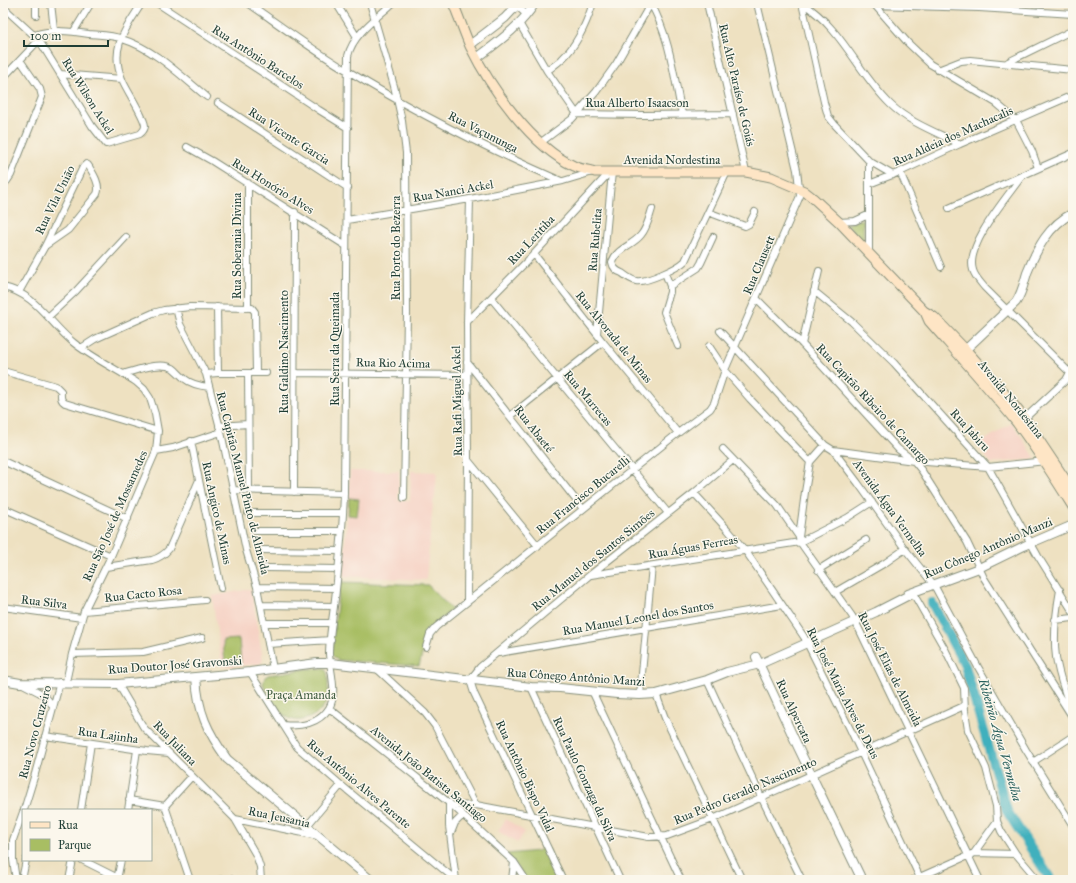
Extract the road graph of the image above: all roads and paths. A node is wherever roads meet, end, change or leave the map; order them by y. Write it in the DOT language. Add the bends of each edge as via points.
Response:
graph roads {
  1 [pos="36,3"];
  2 [pos="51,3"];
  3 [pos="91,3"];
  4 [pos="142,3"];
  5 [pos="157,3"];
  6 [pos="248,3"];
  7 [pos="336,3"];
  8 [pos="370,3"];
  9 [pos="393,3"];
  10 [pos="453,3"];
  11 [pos="535,3"];
  12 [pos="592,3"];
  13 [pos="707,3"];
  14 [pos="757,3"];
  15 [pos="802,3"];
  16 [pos="517,4"];
  17 [pos="651,4"];
  18 [pos="873,4"];
  19 [pos="978,5"];
  20 [pos="4,11"];
  21 [pos="1073,14"];
  22 [pos="36,15"];
  23 [pos="527,15"];
  24 [pos="375,20"];
  25 [pos="519,23"];
  26 [pos="54,30"];
  27 [pos="1073,30"];
  28 [pos="74,32"];
  29 [pos="34,35"];
  30 [pos="484,36"];
  31 [pos="357,37"];
  32 [pos="120,38"];
  33 [pos="39,40"];
  34 [pos="470,45"];
  35 [pos="491,48"];
  36 [pos="477,58"];
  37 [pos="20,60"];
  38 [pos="1007,62"];
  39 [pos="938,70"];
  40 [pos="1073,70"];
  41 [pos="348,71"];
  42 [pos="547,71"];
  43 [pos="60,74"];
  44 [pos="3,78"];
  45 [pos="122,79"];
  46 [pos="1073,95"];
  47 [pos="207,97"];
  48 [pos="397,100"];
  49 [pos="218,103"];
  50 [pos="577,114"];
  51 [pos="682,114"];
  52 [pos="733,114"];
  53 [pos="1016,120"];
  54 [pos="348,128"];
  55 [pos="540,143"];
  56 [pos="960,144"];
  57 [pos="187,147"];
  58 [pos="1073,153"];
  59 [pos="869,161"];
  60 [pos="575,166"];
  61 [pos="1038,168"];
  62 [pos="595,172"];
  63 [pos="611,172"];
  64 [pos="727,172"];
  65 [pos="746,172"];
  66 [pos="900,172"];
  67 [pos="893,175"];
  68 [pos="1022,176"];
  69 [pos="562,181"];
  70 [pos="248,183"];
  71 [pos="3,184"];
  72 [pos="869,184"];
  73 [pos="348,188"];
  74 [pos="800,189"];
  75 [pos="470,199"];
  76 [pos="949,208"];
  77 [pos="652,209"];
  78 [pos="407,210"];
  79 [pos="295,212"];
  80 [pos="708,212"];
  81 [pos="755,212"];
  82 [pos="1073,213"];
  83 [pos="868,215"];
  84 [pos="347,220"];
  85 [pos="839,222"];
  86 [pos="126,237"];
  87 [pos="713,237"];
  88 [pos="45,246"];
  89 [pos="346,246"];
  90 [pos="869,253"];
  91 [pos="534,254"];
  92 [pos="941,267"];
  93 [pos="819,271"];
  94 [pos="665,273"];
  95 [pos="670,286"];
  96 [pos="3,287"];
  97 [pos="814,291"];
  98 [pos="19,292"];
  99 [pos="491,298"];
  100 [pos="757,299"];
  101 [pos="217,307"];
  102 [pos="176,308"];
  103 [pos="248,308"];
  104 [pos="1008,311"];
  105 [pos="48,317"];
  106 [pos="467,322"];
  107 [pos="720,331"];
  108 [pos="597,334"];
  109 [pos="603,342"];
  110 [pos="802,344"];
  111 [pos="678,346"];
  112 [pos="709,346"];
  113 [pos="81,348"];
  114 [pos="735,348"];
  115 [pos="963,353"];
  116 [pos="467,362"];
  117 [pos="725,370"];
  118 [pos="3,371"];
  119 [pos="256,372"];
  120 [pos="1072,372"];
  121 [pos="218,373"];
  122 [pos="248,373"];
  123 [pos="266,373"];
  124 [pos="295,373"];
  125 [pos="346,373"];
  126 [pos="123,374"];
  127 [pos="206,374"];
  128 [pos="406,374"];
  129 [pos="467,375"];
  130 [pos="557,378"];
  131 [pos="208,387"];
  132 [pos="510,416"];
  133 [pos="1021,422"];
  134 [pos="248,424"];
  135 [pos="220,429"];
  136 [pos="158,431"];
  137 [pos="678,433"];
  138 [pos="191,441"];
  139 [pos="825,445"];
  140 [pos="723,449"];
  141 [pos="833,450"];
  142 [pos="156,451"];
  143 [pos="468,460"];
  144 [pos="733,460"];
  145 [pos="1048,460"];
  146 [pos="3,461"];
  147 [pos="914,461"];
  148 [pos="810,462"];
  149 [pos="988,467"];
  150 [pos="633,469"];
  151 [pos="199,479"];
  152 [pos="233,490"];
  153 [pos="249,490"];
  154 [pos="1073,491"];
  155 [pos="294,492"];
  156 [pos="344,493"];
  157 [pos="694,493"];
  158 [pos="404,498"];
  159 [pos="872,502"];
  160 [pos="1073,507"];
  161 [pos="3,508"];
  162 [pos="583,509"];
  163 [pos="248,513"];
  164 [pos="343,513"];
  165 [pos="668,513"];
  166 [pos="128,519"];
  167 [pos="1073,525"];
  168 [pos="255,531"];
  169 [pos="342,531"];
  170 [pos="800,539"];
  171 [pos="866,540"];
  172 [pos="1030,543"];
  173 [pos="538,546"];
  174 [pos="905,549"];
  175 [pos="259,550"];
  176 [pos="744,550"];
  177 [pos="340,551"];
  178 [pos="111,556"];
  179 [pos="652,566"];
  180 [pos="106,567"];
  181 [pos="266,568"];
  182 [pos="979,568"];
  183 [pos="338,569"];
  184 [pos="818,570"];
  185 [pos="590,575"];
  186 [pos="934,585"];
  187 [pos="257,587"];
  188 [pos="221,588"];
  189 [pos="336,588"];
  190 [pos="1060,590"];
  191 [pos="835,592"];
  192 [pos="913,593"];
  193 [pos="205,600"];
  194 [pos="467,602"];
  195 [pos="261,605"];
  196 [pos="782,605"];
  197 [pos="334,606"];
  198 [pos="3,607"];
  199 [pos="84,611"];
  200 [pos="1073,612"];
  201 [pos="82,618"];
  202 [pos="1073,618"];
  203 [pos="1055,620"];
  204 [pos="854,621"];
  205 [pos="264,623"];
  206 [pos="332,623"];
  207 [pos="647,628"];
  208 [pos="202,638"];
  209 [pos="330,640"];
  210 [pos="808,643"];
  211 [pos="268,644"];
  212 [pos="426,647"];
  213 [pos="497,653"];
  214 [pos="72,654"];
  215 [pos="758,660"];
  216 [pos="331,663"];
  217 [pos="375,668"];
  218 [pos="273,669"];
  219 [pos="250,672"];
  220 [pos="196,677"];
  221 [pos="3,680"];
  222 [pos="470,680"];
  223 [pos="707,680"];
  224 [pos="63,682"];
  225 [pos="20,683"];
  226 [pos="118,684"];
  227 [pos="531,688"];
  228 [pos="593,693"];
  229 [pos="656,694"];
  230 [pos="640,695"];
  231 [pos="53,706"];
  232 [pos="964,706"];
  233 [pos="329,708"];
  234 [pos="1072,716"];
  235 [pos="283,725"];
  236 [pos="909,731"];
  237 [pos="45,736"];
  238 [pos="1073,736"];
  239 [pos="91,743"];
  240 [pos="137,750"];
  241 [pos="861,752"];
  242 [pos="169,753"];
  243 [pos="1033,762"];
  244 [pos="811,774"];
  245 [pos="192,776"];
  246 [pos="341,785"];
  247 [pos="761,797"];
  248 [pos="129,800"];
  249 [pos="451,804"];
  250 [pos="476,805"];
  251 [pos="165,806"];
  252 [pos="24,809"];
  253 [pos="81,809"];
  254 [pos="128,809"];
  255 [pos="22,814"];
  256 [pos="463,815"];
  257 [pos="531,816"];
  258 [pos="235,819"];
  259 [pos="713,819"];
  260 [pos="997,821"];
  261 [pos="307,826"];
  262 [pos="1073,826"];
  263 [pos="594,827"];
  264 [pos="451,833"];
  265 [pos="319,836"];
  266 [pos="661,837"];
  267 [pos="971,854"];
  268 [pos="1016,854"];
  269 [pos="26,861"];
  270 [pos="73,861"];
  271 [pos="84,861"];
  272 [pos="121,861"];
  273 [pos="514,862"];
  274 [pos="117,879"];
  275 [pos="920,879"];
  276 [pos="16,880"];
  277 [pos="22,880"];
  278 [pos="69,880"];
  279 [pos="190,880"];
  280 [pos="218,880"];
  281 [pos="233,880"];
  282 [pos="260,880"];
  283 [pos="371,880"];
  284 [pos="456,880"];
  285 [pos="512,880"];
  286 [pos="526,880"];
  287 [pos="563,880"];
  288 [pos="620,880"];
  289 [pos="681,880"];
  290 [pos="742,880"];
  291 [pos="802,880"];
  292 [pos="862,880"];
  293 [pos="913,880"];
  294 [pos="980,880"];
  295 [pos="1038,880"];
  1 -- 22 [label="street"];
  2 -- 26 [label="street"];
  3 -- 28 [label="street"];
  4 -- 32 [label="street"];
  5 -- 54 [label="street, Rua Antônio Barcelos"];
  6 -- 41 [label="street, Rua Vaçununga"];
  7 -- 31 [label="street"];
  8 -- 24 [label="street, Rua Porto do Bezerra"];
  9 -- 24 [label="street"];
  10 -- 34 [label="main road, Avenida Nordestina"];
  11 -- 23 [label="street"];
  12 -- 42 [label="street" via="570,50"];
  13 -- 52 [label="street, Rua Alto Paraíso de Goiás"];
  14 -- 74 [label="street"];
  15 -- 56 [label="street" via="832,28 891,105 912,120"];
  15 -- 59 [label="street" via="828,116"];
  16 -- 23 [label="street"];
  16 -- 30 [label="street" via="506,18"];
  17 -- 50 [label="street" via="616,64"];
  17 -- 51 [label="street" via="664,31"];
  18 -- 19 [label="street"];
  18 -- 39 [label="street" via="920,56"];
  19 -- 21 [label="street"];
  20 -- 29 [label="street, Rua Wilson Ackel"];
  23 -- 25 [label="street"];
  24 -- 31 [label="street"];
  24 -- 48 [label="street, Rua Porto do Bezerra"];
  25 -- 35 [label="street"];
  25 -- 42 [label="street, Rua Alberto Isaacson"];
  26 -- 28 [label="street"];
  26 -- 29 [label="street"];
  27 -- 38 [label="street"];
  28 -- 32 [label="street"];
  29 -- 33 [label="street, Rua Wilson Ackel"];
  30 -- 34 [label="street"];
  30 -- 35 [label="street" via="484,44"];
  31 -- 41 [label="street, Rua Serra da Queimada" via="350,48"];
  32 -- 45 [label="street" via="117,55"];
  32 -- 47 [label="street" via="152,53"];
  33 -- 37 [label="street"];
  33 -- 43 [label="street, Rua Wilson Ackel"];
  34 -- 36 [label="main road, Avenida Nordestina"];
  35 -- 36 [label="street"];
  36 -- 55 [label="main road, Avenida Nordestina" via="498,92"];
  37 -- 44 [label="street"];
  37 -- 71 [label="street" via="40,89 42,97 11,175"];
  38 -- 39 [label="street" via="961,61"];
  38 -- 40 [label="street"];
  39 -- 53 [label="street" via="996,103"];
  41 -- 48 [label="street, Rua Vaçununga"];
  41 -- 54 [label="street, Rua Serra da Queimada"];
  42 -- 50 [label="street, Rua Alberto Isaacson"];
  43 -- 45 [label="street"];
  43 -- 45 [label="street, Rua Wilson Ackel" via="106,144 140,134 144,130 145,124"];
  46 -- 53 [label="street, Rua Aldeia dos Machacalis"];
  48 -- 69 [label="street, Rua Vaçununga" via="496,152"];
  48 -- 78 [label="street, Rua Porto do Bezerra" via="406,153"];
  49 -- 73 [label="street, Rua Vicente Garcia"];
  50 -- 51 [label="street, Rua Alberto Isaacson"];
  50 -- 55 [label="street"];
  51 -- 52 [label="street, Rua Alberto Isaacson"];
  52 -- 65 [label="street, Rua Alto Paraíso de Goiás"];
  53 -- 56 [label="street, Rua Aldeia dos Machacalis"];
  53 -- 61 [label="street"];
  54 -- 73 [label="street, Rua Serra da Queimada"];
  55 -- 60 [label="main road, Avenida Nordestina"];
  56 -- 66 [label="street, Rua Aldeia dos Machacalis"];
  57 -- 70 [label="street, Rua Honório Alves"];
  58 -- 61 [label="street"];
  59 -- 67 [label="street"];
  59 -- 72 [label="street"];
  60 -- 62 [label="main road, Avenida Nordestina"];
  60 -- 69 [label="street" via="572,175"];
  61 -- 68 [label="street"];
  62 -- 63 [label="main road, Avenida Nordestina"];
  62 -- 69 [label="street, Rua Nanci Ackel"];
  63 -- 64 [label="main road, Avenida Nordestina"];
  63 -- 91 [label="street, Rua Leritiba"];
  63 -- 108 [label="street, Rua Rubelita"];
  64 -- 65 [label="main road, Avenida Nordestina"];
  64 -- 80 [label="street"];
  65 -- 74 [label="main road, Avenida Nordestina" via="771,177"];
  66 -- 67 [label="street, Rua Aldeia dos Machacalis"];
  66 -- 92 [label="street"];
  67 -- 72 [label="street, Rua Aldeia dos Machacalis"];
  68 -- 76 [label="street"];
  68 -- 104 [label="street" via="984,229 972,262 972,270 977,278"];
  69 -- 75 [label="street, Rua Nanci Ackel"];
  70 -- 79 [label="street, Rua Honório Alves"];
  70 -- 103 [label="street, Rua Soberania Divina"];
  72 -- 83 [label="street"];
  73 -- 84 [label="street, Rua Serra da Queimada"];
  74 -- 85 [label="main road, Avenida Nordestina"];
  74 -- 100 [label="street, Rua Clausett" via="800,196"];
  75 -- 78 [label="street, Rua Nanci Ackel"];
  75 -- 106 [label="street, Rua Rafi Miguel Ackel"];
  77 -- 94 [label="street" via="640,236 614,256 612,265 635,281"];
  78 -- 84 [label="street, Rua Nanci Ackel"];
  78 -- 128 [label="street, Rua Porto do Bezerra"];
  79 -- 89 [label="street, Rua Honório Alves"];
  79 -- 124 [label="street, Rua Galdino Nascimento"];
  80 -- 81 [label="street" via="745,226 749,224"];
  80 -- 94 [label="street" via="685,261"];
  82 -- 104 [label="street" via="1059,220 1044,239 1034,256 1020,296"];
  83 -- 85 [label="street" via="855,222"];
  83 -- 90 [label="street"];
  84 -- 89 [label="street, Rua Serra da Queimada"];
  85 -- 90 [label="main road, Avenida Nordestina"];
  86 -- 105 [label="street"];
  87 -- 95 [label="street" via="698,268"];
  88 -- 88 [label="street, Rua Vila União" via="83,167 88,165 99,190 97,194 68,230"];
  88 -- 98 [label="street, Rua Vila União"];
  89 -- 125 [label="street, Rua Serra da Queimada"];
  90 -- 115 [label="main road, Avenida Nordestina" via="924,311 929,321"];
  91 -- 99 [label="street, Rua Leritiba"];
  91 -- 108 [label="street, Rua Alvorada de Minas"];
  93 -- 97 [label="street"];
  94 -- 95 [label="street"];
  95 -- 111 [label="street" via="664,312"];
  96 -- 98 [label="street, Rua São José de Mossamedes"];
  97 -- 110 [label="street"];
  97 -- 149 [label="street, Rua Jabiru" via="852,322 894,363"];
  98 -- 105 [label="street, Rua São José de Mossamedes"];
  99 -- 106 [label="street, Rua Leritiba"];
  99 -- 130 [label="street, Rua Marrecas"];
  100 -- 110 [label="street, Rua Capitão Ribeiro de Camargo"];
  100 -- 114 [label="street, Rua Clausett"];
  101 -- 102 [label="street"];
  101 -- 103 [label="street"];
  101 -- 121 [label="street"];
  102 -- 113 [label="street" via="153,313"];
  102 -- 127 [label="street, Rua Capitão Manuel Pinto de Almeida" via="180,324"];
  103 -- 119 [label="street" via="254,309 255,312"];
  104 -- 115 [label="street"];
  104 -- 120 [label="street"];
  105 -- 113 [label="street, Rua São José de Mossamedes" via="62,333"];
  106 -- 116 [label="street, Rua Rafi Miguel Ackel"];
  107 -- 114 [label="street, Avenida Água Vermelha"];
  108 -- 109 [label="street, Rua Alvorada de Minas"];
  109 -- 130 [label="street"];
  109 -- 137 [label="street, Rua Alvorada de Minas"];
  110 -- 147 [label="street, Rua Capitão Ribeiro de Camargo" via="898,449"];
  112 -- 117 [label="street"];
  113 -- 126 [label="street, Rua São José de Mossamedes"];
  114 -- 117 [label="street, Rua Francisco Bucarelli"];
  114 -- 139 [label="street, Avenida Água Vermelha"];
  115 -- 133 [label="main road, Avenida Nordestina"];
  116 -- 129 [label="street, Rua Rafi Miguel Ackel"];
  116 -- 132 [label="street, Rua Abaeté"];
  117 -- 137 [label="street, Rua Francisco Bucarelli" via="712,407"];
  117 -- 148 [label="street"];
  118 -- 136 [label="street" via="56,386 61,391 62,402"];
  119 -- 122 [label="street"];
  119 -- 123 [label="street"];
  120 -- 133 [label="street"];
  121 -- 122 [label="street"];
  121 -- 127 [label="street"];
  122 -- 134 [label="street"];
  124 -- 125 [label="street, Rua Rio Acima"];
  124 -- 155 [label="street, Rua Galdino Nascimento"];
  125 -- 128 [label="street, Rua Rio Acima"];
  125 -- 156 [label="street, Rua Serra da Queimada"];
  126 -- 131 [label="street" via="166,366 192,383"];
  126 -- 136 [label="street, Rua São José de Mossamedes" via="144,389 150,398"];
  127 -- 131 [label="street, Rua Capitão Manuel Pinto de Almeida"];
  128 -- 129 [label="street, Rua Rio Acima"];
  128 -- 158 [label="street, Rua Porto do Bezerra"];
  129 -- 143 [label="street, Rua Rafi Miguel Ackel"];
  130 -- 132 [label="street"];
  130 -- 150 [label="street, Rua Marrecas"];
  131 -- 135 [label="street, Rua Capitão Manuel Pinto de Almeida"];
  132 -- 162 [label="street, Rua Abaeté"];
  133 -- 145 [label="main road, Avenida Nordestina"];
  134 -- 135 [label="street"];
  134 -- 153 [label="street"];
  135 -- 138 [label="street"];
  135 -- 152 [label="street, Rua Capitão Manuel Pinto de Almeida"];
  136 -- 142 [label="street, Rua São José de Mossamedes"];
  137 -- 150 [label="street, Rua Francisco Bucarelli"];
  138 -- 142 [label="street"];
  138 -- 151 [label="street, Rua Angico de Minas"];
  139 -- 141 [label="street, Avenida Água Vermelha"];
  139 -- 148 [label="street"];
  140 -- 144 [label="street, Rua José Elias de Almeida"];
  141 -- 147 [label="street"];
  141 -- 159 [label="street, Avenida Água Vermelha"];
  142 -- 166 [label="street, Rua São José de Mossamedes"];
  143 -- 173 [label="street"];
  143 -- 194 [label="street, Rua Rafi Miguel Ackel"];
  144 -- 157 [label="street, Rua Manuel dos Santos Simões"];
  144 -- 170 [label="street, Rua José Elias de Almeida" via="777,505"];
  145 -- 149 [label="street"];
  145 -- 154 [label="main road, Avenida Nordestina"];
  145 -- 160 [label="main road, Avenida Nordestina"];
  146 -- 166 [label="street"];
  147 -- 149 [label="street"];
  147 -- 182 [label="street, Rua Capitão Ribeiro de Camargo" via="967,542"];
  148 -- 170 [label="street"];
  149 -- 172 [label="street, Rua Jabiru"];
  150 -- 162 [label="street, Rua Francisco Bucarelli"];
  150 -- 165 [label="street, Rua Marrecas"];
  151 -- 180 [label="street" via="169,549 164,555 158,559"];
  151 -- 188 [label="street, Rua Angico de Minas"];
  152 -- 153 [label="street"];
  152 -- 187 [label="street, Rua Capitão Manuel Pinto de Almeida"];
  153 -- 155 [label="street"];
  155 -- 156 [label="street"];
  156 -- 164 [label="street, Rua Serra da Queimada"];
  157 -- 165 [label="street, Rua Manuel dos Santos Simões"];
  157 -- 176 [label="street, Rua José Maria Alves de Deus"];
  159 -- 170 [label="street, Rua Águas Ferreas" via="847,518"];
  159 -- 174 [label="street, Avenida Água Vermelha"];
  161 -- 178 [label="street"];
  162 -- 173 [label="street, Rua Francisco Bucarelli"];
  163 -- 164 [label="street"];
  164 -- 169 [label="street, Rua Serra da Queimada"];
  165 -- 185 [label="street, Rua Manuel dos Santos Simões"];
  166 -- 178 [label="street, Rua São José de Mossamedes"];
  167 -- 172 [label="street, Rua Cônego Antônio Manzi"];
  168 -- 169 [label="street"];
  169 -- 177 [label="street, Rua Serra da Queimada"];
  170 -- 176 [label="street, Rua Águas Ferreas"];
  170 -- 184 [label="street, Rua José Elias de Almeida"];
  171 -- 184 [label="street"];
  172 -- 182 [label="street, Rua Cônego Antônio Manzi"];
  172 -- 190 [label="street, Rua Jabiru"];
  173 -- 194 [label="street, Rua Francisco Bucarelli"];
  174 -- 186 [label="street, Avenida Água Vermelha"];
  174 -- 191 [label="street"];
  175 -- 177 [label="street"];
  176 -- 179 [label="street, Rua Águas Ferreas"];
  176 -- 196 [label="street, Rua José Maria Alves de Deus"];
  177 -- 183 [label="street, Rua Serra da Queimada"];
  178 -- 180 [label="street, Rua São José de Mossamedes"];
  179 -- 185 [label="street, Rua Águas Ferreas"];
  179 -- 207 [label="street"];
  180 -- 199 [label="street, Rua São José de Mossamedes"];
  181 -- 183 [label="street"];
  182 -- 186 [label="street, Rua Cônego Antônio Manzi"];
  182 -- 234 [label="street, Rua Capitão Ribeiro de Camargo"];
  183 -- 189 [label="street, Rua Serra da Queimada"];
  184 -- 191 [label="street, Rua José Elias de Almeida"];
  185 -- 213 [label="street, Rua Manuel dos Santos Simões"];
  186 -- 192 [label="street, Rua Cônego Antônio Manzi"];
  186 -- 243 [label="street, Avenida Água Vermelha"];
  187 -- 189 [label="street"];
  187 -- 195 [label="street, Rua Capitão Manuel Pinto de Almeida"];
  189 -- 197 [label="street, Rua Serra da Queimada"];
  190 -- 200 [label="street, Rua Jabiru"];
  190 -- 203 [label="street"];
  191 -- 204 [label="street, Rua José Elias de Almeida"];
  192 -- 204 [label="street, Rua Cônego Antônio Manzi" via="894,598 864,612"];
  192 -- 232 [label="street" via="964,688"];
  193 -- 199 [label="street, Rua Cacto Rosa"];
  194 -- 212 [label="street, Rua Francisco Bucarelli" via="432,630"];
  195 -- 197 [label="street"];
  195 -- 205 [label="street, Rua Capitão Manuel Pinto de Almeida"];
  196 -- 207 [label="street, Rua Manuel Leonel dos Santos"];
  196 -- 210 [label="street, Rua José Maria Alves de Deus"];
  197 -- 206 [label="street, Rua Serra da Queimada"];
  198 -- 201 [label="street, Rua Silva"];
  199 -- 201 [label="street, Rua São José de Mossamedes"];
  201 -- 214 [label="street, Rua São José de Mossamedes"];
  202 -- 203 [label="street"];
  203 -- 234 [label="street" via="1056,658"];
  204 -- 210 [label="street, Rua Cônego Antônio Manzi"];
  204 -- 236 [label="street, Rua José Elias de Almeida"];
  205 -- 206 [label="street"];
  205 -- 211 [label="street, Rua Capitão Manuel Pinto de Almeida"];
  206 -- 209 [label="street, Rua Serra da Queimada"];
  207 -- 213 [label="street, Rua Manuel Leonel dos Santos"];
  207 -- 230 [label="street"];
  208 -- 214 [label="street" via="143,652"];
  209 -- 211 [label="street"];
  209 -- 216 [label="street, Rua Serra da Queimada"];
  210 -- 215 [label="street, Rua Cônego Antônio Manzi"];
  210 -- 241 [label="street, Rua José Maria Alves de Deus"];
  211 -- 218 [label="street, Rua Capitão Manuel Pinto de Almeida"];
  213 -- 222 [label="street, Rua Manuel dos Santos Simões" via="480,667"];
  214 -- 224 [label="street, Rua São José de Mossamedes"];
  215 -- 223 [label="street, Rua Cônego Antônio Manzi"];
  215 -- 244 [label="street, Rua Alpercata"];
  216 -- 217 [label="street, Rua Cônego Antônio Manzi"];
  216 -- 218 [label="street, Rua Doutor José Gravonski"];
  216 -- 233 [label="street" via="333,686"];
  217 -- 222 [label="street, Rua Cônego Antônio Manzi"];
  217 -- 250 [label="street" via="421,709 435,726"];
  218 -- 219 [label="street, Rua Doutor José Gravonski"];
  219 -- 220 [label="street, Rua Doutor José Gravonski"];
  219 -- 235 [label="street, Rua Antônio Alves Parente"];
  220 -- 226 [label="street, Rua Doutor José Gravonski"];
  220 -- 261 [label="street" via="197,696 202,712 214,740 227,759"];
  221 -- 225 [label="street, Rua Doutor José Gravonski"];
  222 -- 227 [label="street, Rua Cônego Antônio Manzi"];
  222 -- 257 [label="street, Rua Antônio Bispo Vidal"];
  223 -- 229 [label="street, Rua Cônego Antônio Manzi"];
  223 -- 247 [label="street"];
  224 -- 225 [label="street, Rua Doutor José Gravonski"];
  224 -- 226 [label="street, Rua Doutor José Gravonski"];
  224 -- 231 [label="street, Rua Novo Cruzeiro"];
  225 -- 231 [label="street, Rua Doutor José Gravonski" via="44,695"];
  226 -- 242 [label="street, Rua Juliana" via="144,728"];
  227 -- 228 [label="street, Rua Cônego Antônio Manzi" via="560,688"];
  227 -- 263 [label="street, Rua Paulo Gonzaga da Silva"];
  228 -- 230 [label="street, Rua Cônego Antônio Manzi"];
  228 -- 266 [label="street"];
  229 -- 230 [label="street, Rua Cônego Antônio Manzi"];
  229 -- 259 [label="street"];
  231 -- 237 [label="street, Rua Novo Cruzeiro"];
  232 -- 236 [label="street, Rua Pedro Geraldo Nascimento"];
  232 -- 260 [label="street" via="968,730 991,785"];
  233 -- 235 [label="street" via="314,721 303,725"];
  233 -- 249 [label="street, Avenida João Batista Santiago"];
  235 -- 246 [label="street, Rua Antônio Alves Parente" via="297,747"];
  236 -- 241 [label="street, Rua Pedro Geraldo Nascimento"];
  236 -- 267 [label="street, Rua José Elias de Almeida"];
  237 -- 239 [label="street, Rua Lajinha"];
  237 -- 252 [label="street, Rua Novo Cruzeiro"];
  238 -- 243 [label="street"];
  239 -- 240 [label="street, Rua Lajinha"];
  239 -- 253 [label="street"];
  240 -- 242 [label="street, Rua Lajinha"];
  240 -- 248 [label="street"];
  241 -- 244 [label="street, Rua Pedro Geraldo Nascimento"];
  241 -- 275 [label="street, Rua José Maria Alves de Deus"];
  242 -- 245 [label="street, Rua Juliana"];
  243 -- 262 [label="street, Avenida Água Vermelha"];
  244 -- 247 [label="street, Rua Pedro Geraldo Nascimento"];
  244 -- 292 [label="street, Rua Alpercata"];
  245 -- 251 [label="street"];
  245 -- 258 [label="street, Rua Juliana"];
  246 -- 261 [label="street"];
  246 -- 284 [label="street, Rua Antônio Alves Parente"];
  247 -- 259 [label="street, Rua Pedro Geraldo Nascimento"];
  247 -- 291 [label="street"];
  248 -- 251 [label="street"];
  248 -- 254 [label="street"];
  249 -- 250 [label="street, Rua Pedro Geraldo Nascimento"];
  249 -- 256 [label="street, Avenida João Batista Santiago"];
  249 -- 264 [label="street"];
  250 -- 257 [label="street, Rua Pedro Geraldo Nascimento"];
  251 -- 279 [label="street"];
  255 -- 276 [label="street, Rua Novo Cruzeiro" via="13,840"];
  256 -- 264 [label="street"];
  256 -- 273 [label="street, Avenida João Batista Santiago"];
  257 -- 263 [label="street, Rua Pedro Geraldo Nascimento"];
  257 -- 287 [label="street, Rua Antônio Bispo Vidal"];
  258 -- 265 [label="street, Rua Jeusania"];
  258 -- 282 [label="street, Rua Juliana" via="256,854"];
  259 -- 266 [label="street, Rua Pedro Geraldo Nascimento"];
  259 -- 290 [label="street"];
  260 -- 267 [label="street"];
  260 -- 268 [label="street"];
  261 -- 265 [label="street"];
  263 -- 266 [label="street, Rua Pedro Geraldo Nascimento"];
  263 -- 288 [label="street, Rua Paulo Gonzaga da Silva"];
  264 -- 284 [label="street"];
  265 -- 283 [label="street"];
  266 -- 289 [label="street"];
  267 -- 268 [label="street"];
  267 -- 275 [label="street"];
  267 -- 294 [label="street, Rua José Elias de Almeida"];
  268 -- 295 [label="street"];
  269 -- 277 [label="street"];
  270 -- 278 [label="street"];
  271 -- 274 [label="street"];
  272 -- 274 [label="street"];
  273 -- 285 [label="street"];
  273 -- 286 [label="street, Avenida João Batista Santiago"];
  275 -- 293 [label="street"];
  280 -- 281 [label="street"];
}
